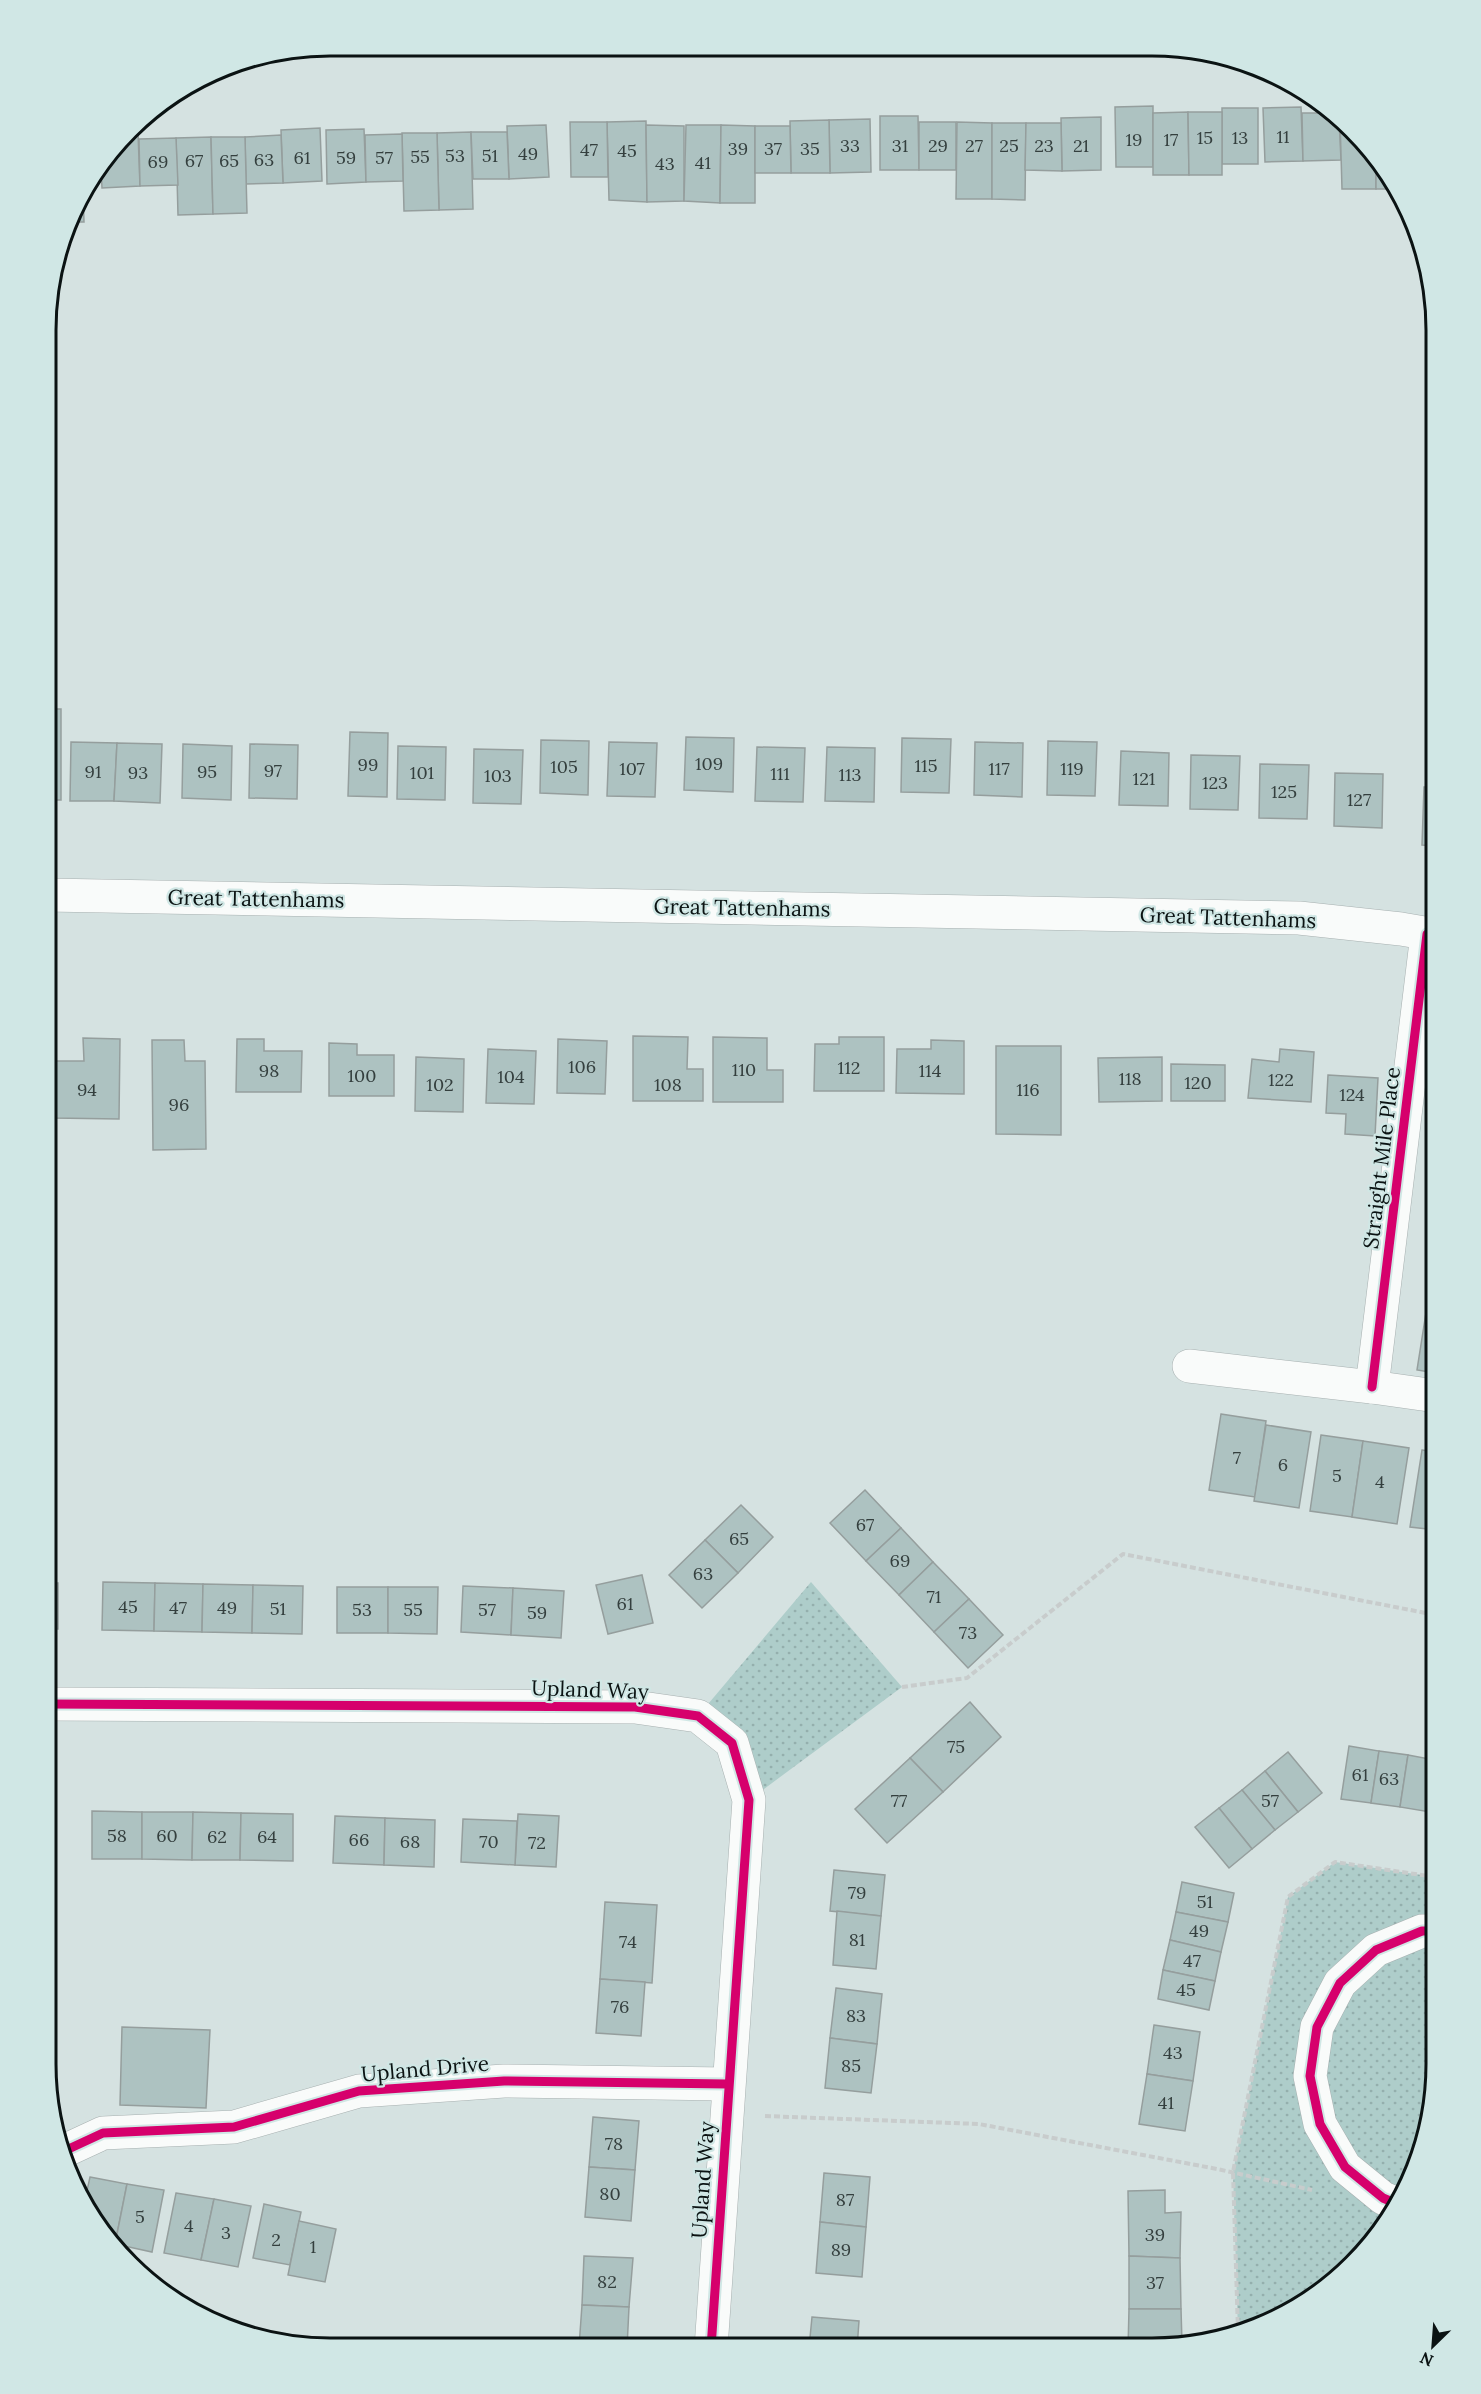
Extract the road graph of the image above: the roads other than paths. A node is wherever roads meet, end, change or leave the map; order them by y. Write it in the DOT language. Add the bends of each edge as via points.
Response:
graph roads {
  1 [pos="56,895"];
  2 [pos="1426,934"];
  3 [pos="1426,973"];
  4 [pos="1189,1366"];
  5 [pos="1372,1387"];
  6 [pos="1426,1395"];
  7 [pos="56,1704"];
  8 [pos="1426,1931"];
  9 [pos="727,2100"];
  10 [pos="69,2149"];
  11 [pos="1390,2201"];
  12 [pos="712,2338"];
  1 -- 2 [label="street, Great Tattenhams" via="1299,918"];
  3 -- 5 [label="street, Straight Mile Place"];
  4 -- 5 [label="street"];
  5 -- 6 [label="street"];
  7 -- 9 [label="street, Upland Way" via="635,1707 698,1716 732,1743 748,1800"];
  8 -- 11 [label="street" via="1376,1950 1340,1983 1317,2027 1310,2076 1320,2124 1345,2167"];
  9 -- 10 [label="street, Upland Drive" via="504,2081 359,2091 234,2127 103,2133"];
  9 -- 12 [label="street, Upland Way"];
}
